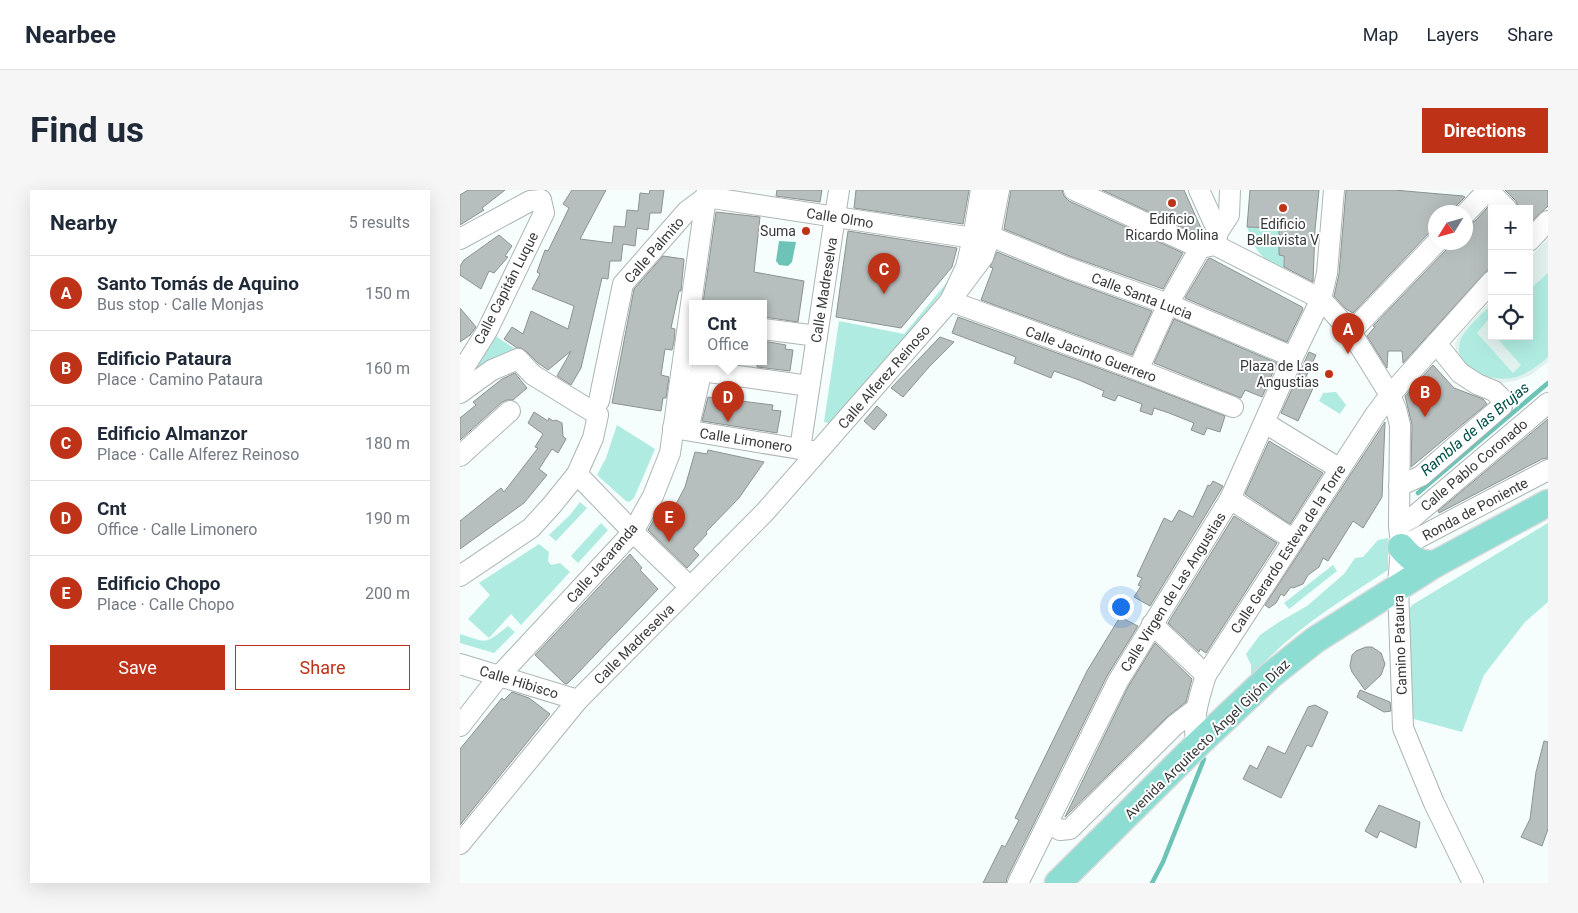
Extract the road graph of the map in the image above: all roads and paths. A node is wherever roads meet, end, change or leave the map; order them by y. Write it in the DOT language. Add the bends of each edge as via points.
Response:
graph roads {
  1 [pos="839,190"];
  2 [pos="981,190"];
  3 [pos="998,190"];
  4 [pos="1074,190"];
  5 [pos="1334,190"];
  6 [pos="1488,190"];
  7 [pos="1230,192"];
  8 [pos="707,194"];
  9 [pos="545,195"];
  10 [pos="1202,198"];
  11 [pos="1503,205"];
  12 [pos="1473,206"];
  13 [pos="836,217"];
  14 [pos="1548,221"];
  15 [pos="1533,234"];
  16 [pos="982,237"];
  17 [pos="460,238"];
  18 [pos="1211,242"];
  19 [pos="1429,250"];
  20 [pos="1488,285"];
  21 [pos="1321,299"];
  22 [pos="693,300"];
  23 [pos="950,301"];
  24 [pos="1168,304"];
  25 [pos="767,330"];
  26 [pos="1351,332"];
  27 [pos="817,336"];
  28 [pos="689,341"];
  29 [pos="1436,343"];
  30 [pos="1293,357"];
  31 [pos="703,366"];
  32 [pos="1138,370"];
  33 [pos="460,374"];
  34 [pos="809,386"];
  35 [pos="460,393"];
  36 [pos="1390,395"];
  37 [pos="599,401"];
  38 [pos="1548,403"];
  39 [pos="1233,407"];
  40 [pos="510,411"];
  41 [pos="1265,423"];
  42 [pos="681,429"];
  43 [pos="809,450"];
  44 [pos="460,456"];
  45 [pos="1340,469"];
  46 [pos="1548,470"];
  47 [pos="577,474"];
  48 [pos="1399,486"];
  49 [pos="1230,499"];
  50 [pos="1548,503"];
  51 [pos="633,532"];
  52 [pos="1400,536"];
  53 [pos="1294,540"];
  54 [pos="1435,564"];
  55 [pos="460,576"];
  56 [pos="1398,586"];
  57 [pos="690,587"];
  58 [pos="1152,624"];
  59 [pos="460,664"];
  60 [pos="500,675"];
  61 [pos="1206,675"];
  62 [pos="578,700"];
  63 [pos="1196,709"];
  64 [pos="460,726"];
  65 [pos="1197,745"];
  66 [pos="1044,832"];
  67 [pos="460,844"];
  68 [pos="1019,882"];
  69 [pos="1058,883"];
  70 [pos="1473,883"];
  1 -- 13 [label="street, Calle Madreselva"];
  2 -- 16 [label="street, Calle Alferez Reinoso"];
  3 -- 16 [label="street, Calle Alferez Reinoso"];
  4 -- 18 [label="street"];
  5 -- 21 [label="street, Calle Virgen de Las Angustias" via="1327,273"];
  6 -- 11 [label="street"];
  6 -- 12 [label="street"];
  7 -- 10 [label="street" via="1214,206"];
  7 -- 18 [label="street" via="1229,215"];
  8 -- 13 [label="street, Calle Olmo"];
  8 -- 22 [label="street, Calle Jacaranda"];
  8 -- 37 [label="street, Calle Palmito" via="623,284"];
  9 -- 17 [label="street"];
  9 -- 33 [label="street, Calle Capitán Luque" via="544,213 487,331"];
  10 -- 18 [label="street"];
  13 -- 16 [label="street, Calle Olmo"];
  13 -- 27 [label="street, Calle Madreselva"];
  14 -- 15 [label="street"];
  16 -- 23 [label="street, Calle Alferez Reinoso" via="983,258"];
  16 -- 24 [label="street, Calle Santa Lucia"];
  18 -- 21 [label="street"];
  18 -- 24 [label="street"];
  19 -- 26 [label="street"];
  20 -- 29 [label="street, Calle Gerardo Esteva de la Torre"];
  21 -- 26 [label="street, Camino Pataura"];
  21 -- 30 [label="street, Calle Virgen de Las Angustias"];
  23 -- 32 [label="street, Calle Jacinto Guerrero"];
  23 -- 43 [label="street, Calle Alferez Reinoso"];
  24 -- 30 [label="street, Calle Santa Lucia"];
  24 -- 32 [label="street"];
  25 -- 27 [label="street"];
  26 -- 36 [label="street, Camino Pataura"];
  27 -- 34 [label="street, Calle Madreselva"];
  28 -- 42 [label="street, Calle Jacaranda"];
  29 -- 36 [label="street, Calle Gerardo Esteva de la Torre"];
  29 -- 48 [label="street" via="1460,372 1476,384 1494,391 1502,406 1421,476"];
  30 -- 41 [label="street, Calle Virgen de Las Angustias"];
  31 -- 34 [label="street"];
  31 -- 42 [label="street, Calle Jacaranda"];
  32 -- 39 [label="street, Calle Jacinto Guerrero"];
  34 -- 43 [label="street, Calle Madreselva"];
  35 -- 47 [label="street" via="492,370 518,359 533,375 598,415 593,438"];
  36 -- 45 [label="street, Calle Gerardo Esteva de la Torre"];
  36 -- 48 [label="street, Camino Pataura" via="1400,424"];
  38 -- 52 [label="street, Calle Pablo Coronado" via="1412,518"];
  40 -- 44 [label="street"];
  41 -- 45 [label="street"];
  41 -- 49 [label="street, Calle Virgen de Las Angustias"];
  42 -- 43 [label="street, Calle Limonero"];
  42 -- 51 [label="street, Calle Jacaranda"];
  43 -- 57 [label="street, Calle Madreselva" via="765,512"];
  45 -- 53 [label="street, Calle Gerardo Esteva de la Torre"];
  46 -- 52 [label="street, Ronda de Poniente"];
  47 -- 51 [label="street"];
  47 -- 55 [label="street" via="531,528"];
  48 -- 52 [label="street, Camino Pataura"];
  49 -- 53 [label="street"];
  49 -- 58 [label="street, Calle Virgen de Las Angustias"];
  50 -- 54 [label="main road, Avenida Arquitecto Ángel Gijón Díaz"];
  51 -- 57 [label="street"];
  51 -- 60 [label="street, Calle Jacaranda"];
  52 -- 54 [label="main road" via="1416,562"];
  52 -- 56 [label="street, Camino Pataura"];
  53 -- 61 [label="street, Calle Gerardo Esteva de la Torre"];
  54 -- 56 [label="main road, Avenida Arquitecto Ángel Gijón Díaz"];
  56 -- 65 [label="main road, Avenida Arquitecto Ángel Gijón Díaz" via="1308,645"];
  56 -- 70 [label="street, Camino Pataura" via="1403,728 1434,803"];
  57 -- 62 [label="street, Calle Madreselva"];
  58 -- 61 [label="street"];
  58 -- 66 [label="street, Calle Virgen de Las Angustias" via="1118,682"];
  59 -- 60 [label="street, Calle Hibisco"];
  60 -- 62 [label="street, Calle Hibisco"];
  60 -- 64 [label="street, Calle Jacaranda"];
  61 -- 63 [label="street, Calle Gerardo Esteva de la Torre"];
  62 -- 67 [label="street, Calle Madreselva"];
  63 -- 65 [label="street, Calle Gerardo Esteva de la Torre"];
  63 -- 66 [label="street" via="1174,725 1056,843 1047,844"];
  65 -- 69 [label="main road, Avenida Arquitecto Ángel Gijón Díaz"];
  66 -- 68 [label="street, Calle Virgen de Las Angustias"];
}
